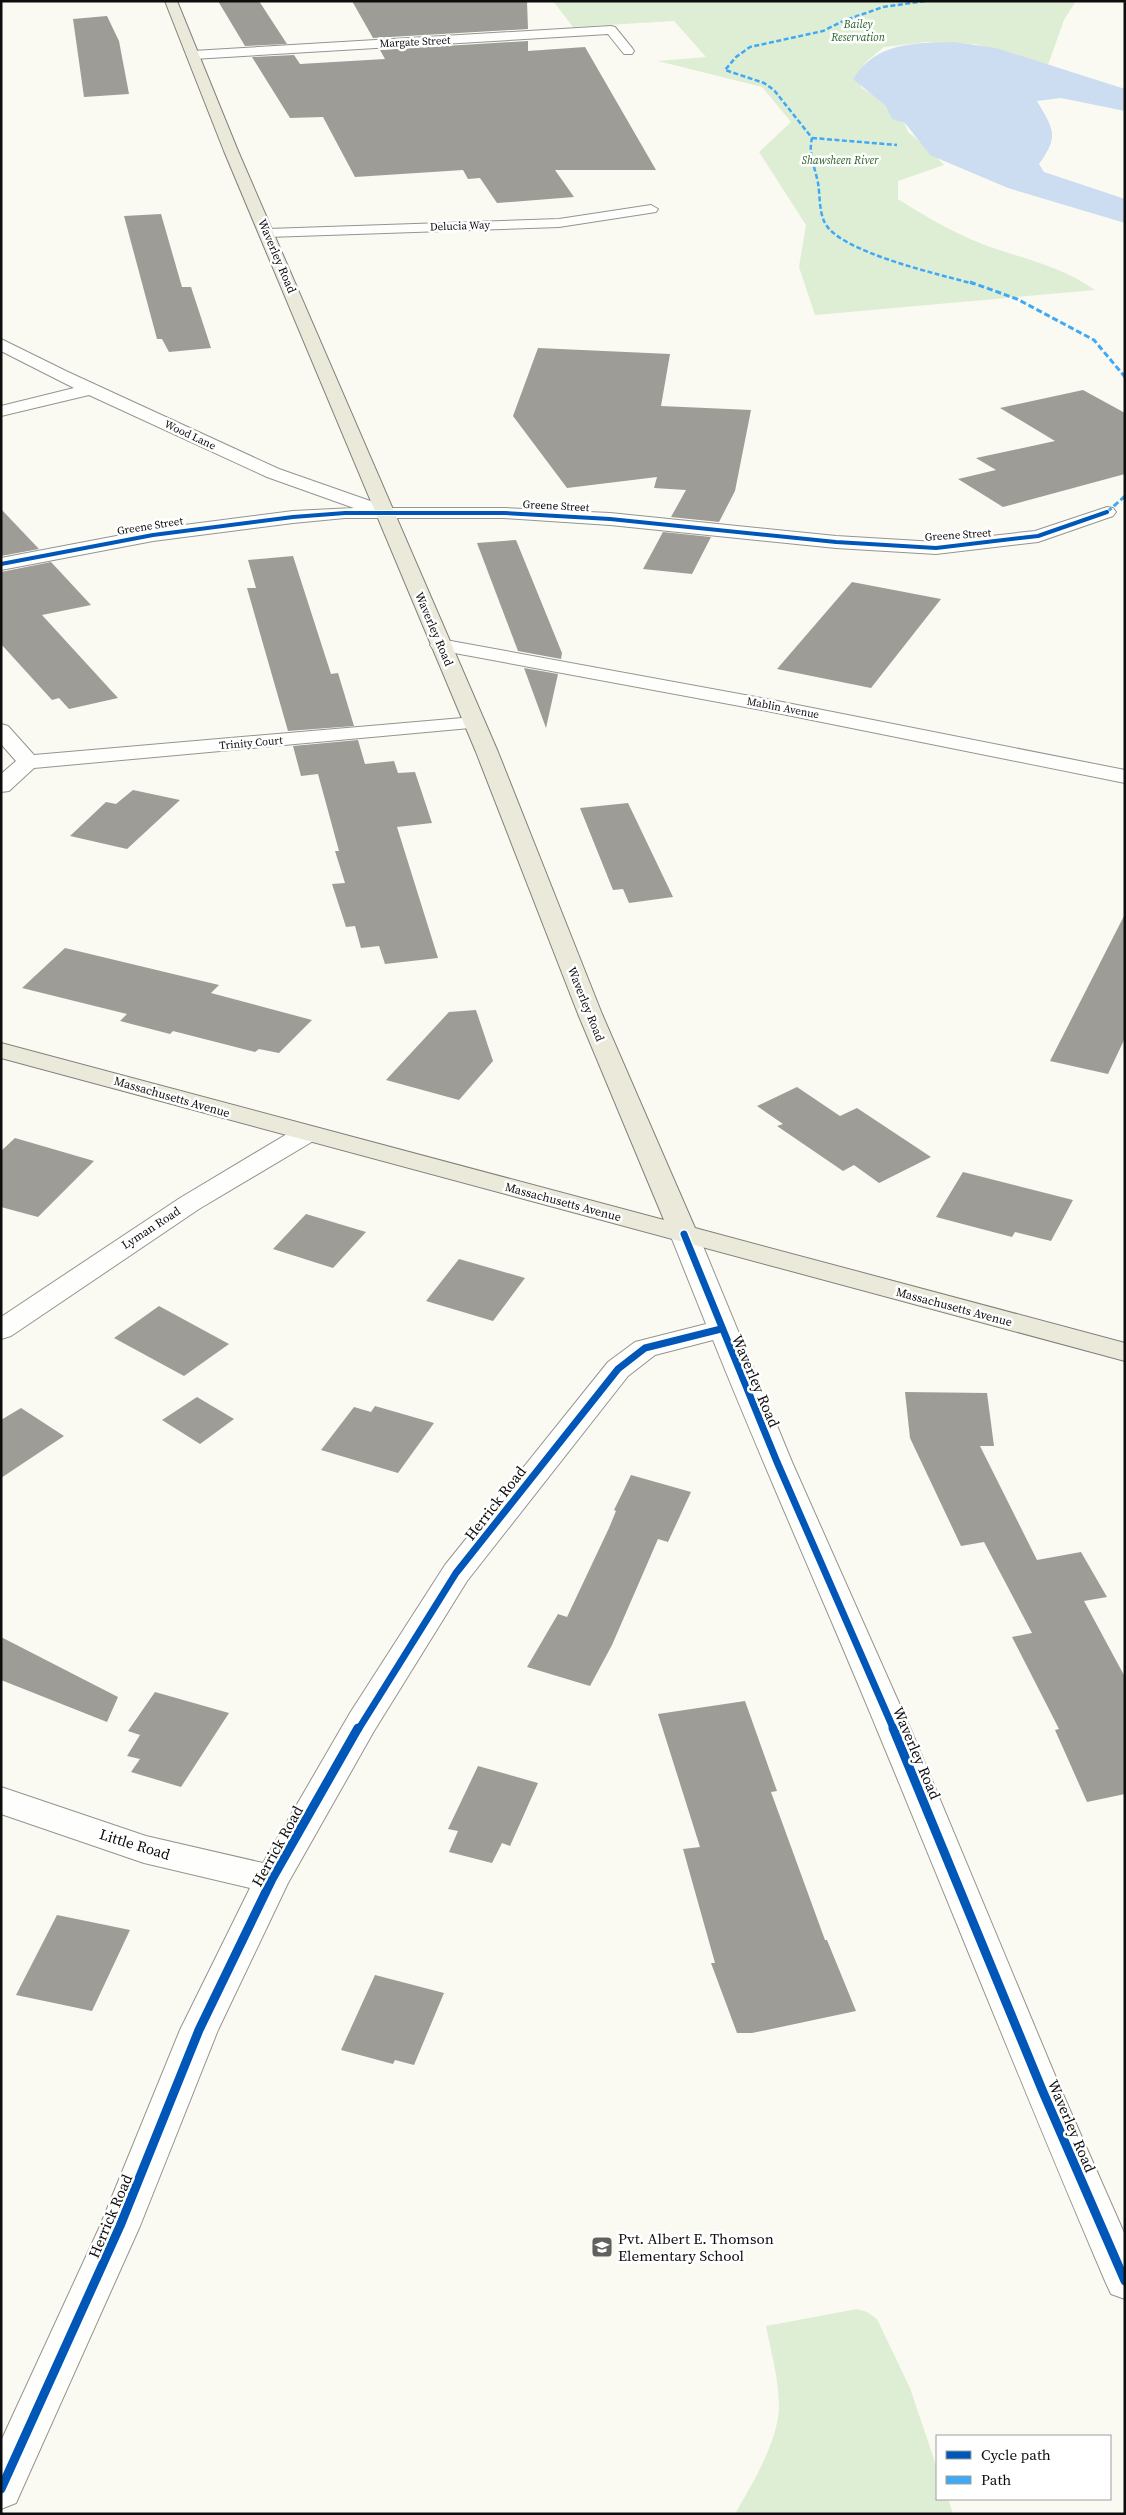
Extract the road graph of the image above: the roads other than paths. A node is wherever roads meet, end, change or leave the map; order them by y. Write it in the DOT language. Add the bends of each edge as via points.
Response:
graph roads {
  1 [pos="171,1"];
  2 [pos="628,51"];
  3 [pos="193,56"];
  4 [pos="651,209"];
  5 [pos="268,233"];
  6 [pos="1,344"];
  7 [pos="90,389"];
  8 [pos="1,411"];
  9 [pos="385,512"];
  10 [pos="1107,512"];
  11 [pos="1,564"];
  12 [pos="440,645"];
  13 [pos="474,723"];
  14 [pos="1,730"];
  15 [pos="28,762"];
  16 [pos="1125,777"];
  17 [pos="1,786"];
  18 [pos="1,1050"];
  19 [pos="306,1134"];
  20 [pos="684,1234"];
  21 [pos="721,1329"];
  22 [pos="1,1330"];
  23 [pos="1125,1352"];
  24 [pos="1,1800"];
  25 [pos="272,1879"];
  26 [pos="1125,2281"];
  27 [pos="1,2489"];
  1 -- 3 [label="main road, Waverley Road"];
  2 -- 3 [label="street, Margate Street" via="611,30"];
  3 -- 5 [label="main road, Waverley Road"];
  4 -- 5 [label="street, Delucia Way" via="559,223"];
  5 -- 9 [label="main road, Waverley Road"];
  6 -- 7 [label="street, Wood Lane"];
  7 -- 8 [label="street"];
  7 -- 9 [label="street, Wood Lane" via="273,473"];
  9 -- 10 [label="street, Greene Street" via="610,518 836,542 936,548 1038,536"];
  9 -- 11 [label="street, Greene Street" via="293,517 163,533"];
  9 -- 12 [label="main road, Waverley Road"];
  12 -- 13 [label="main road, Waverley Road"];
  12 -- 16 [label="street, Mablin Avenue" via="785,708"];
  13 -- 15 [label="street, Trinity Court"];
  13 -- 20 [label="main road, Waverley Road" via="590,1014"];
  14 -- 15 [label="street"];
  15 -- 17 [label="street"];
  18 -- 19 [label="main road, Massachusetts Avenue"];
  19 -- 20 [label="main road, Massachusetts Avenue"];
  19 -- 22 [label="street, Lyman Road" via="259,1158"];
  20 -- 21 [label="street, Waverley Road"];
  20 -- 23 [label="main road, Massachusetts Avenue"];
  21 -- 25 [label="street, Herrick Road" via="645,1348 618,1369 456,1573 362,1722"];
  21 -- 26 [label="street, Waverley Road" via="898,1739 1043,2092"];
  24 -- 25 [label="street, Little Road" via="144,1849"];
  25 -- 27 [label="street, Herrick Road" via="199,2030 120,2226"];
}
